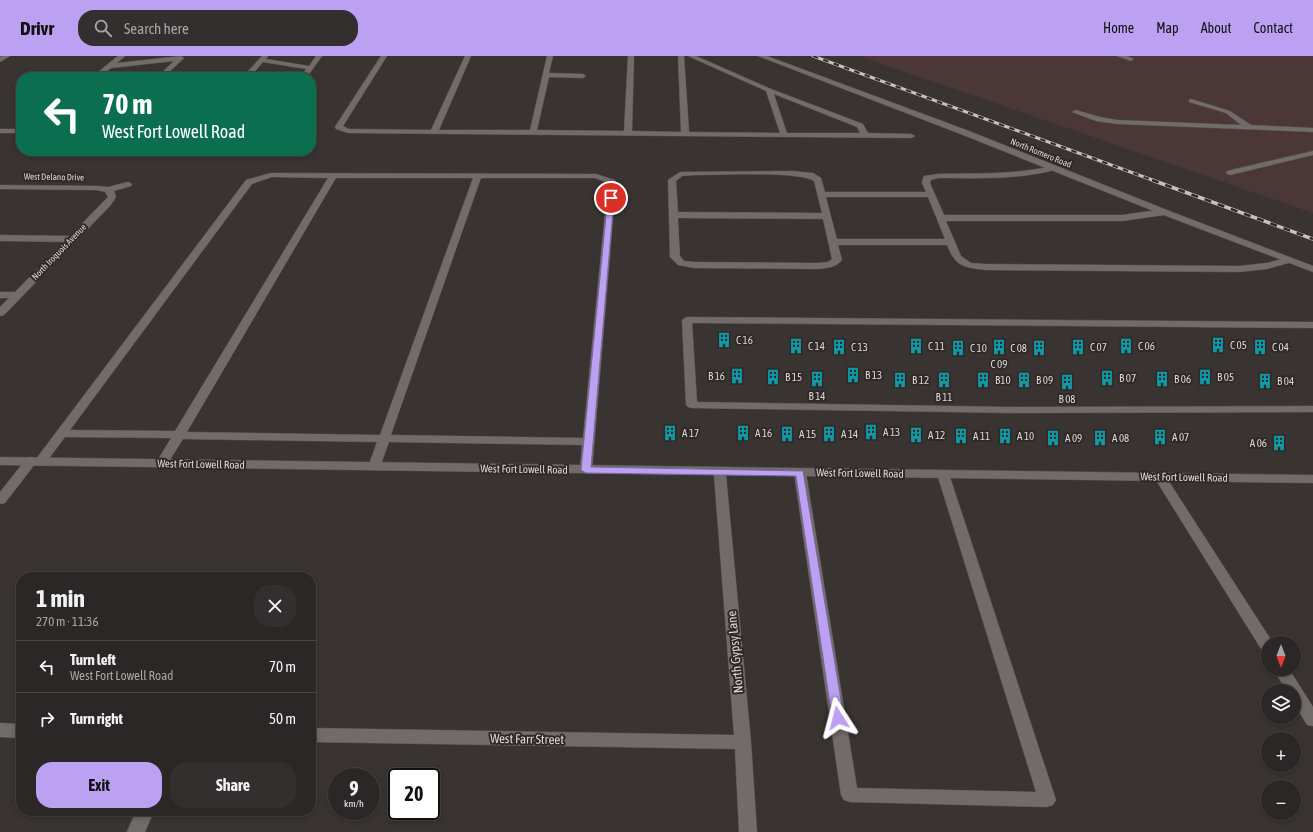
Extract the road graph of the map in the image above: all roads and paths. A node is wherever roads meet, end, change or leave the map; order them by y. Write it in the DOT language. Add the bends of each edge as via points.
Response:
graph roads {
  1 [pos="7,56"];
  2 [pos="122,56"];
  3 [pos="319,56"];
  4 [pos="384,56"];
  5 [pos="468,56"];
  6 [pos="550,56"];
  7 [pos="631,56"];
  8 [pos="681,56"];
  9 [pos="691,56"];
  10 [pos="761,56"];
  11 [pos="1120,56"];
  12 [pos="182,57"];
  13 [pos="263,58"];
  14 [pos="1131,59"];
  15 [pos="0,60"];
  16 [pos="109,66"];
  17 [pos="310,68"];
  18 [pos="101,72"];
  19 [pos="166,72"];
  20 [pos="250,72"];
  21 [pos="307,72"];
  22 [pos="546,76"];
  23 [pos="583,76"];
  24 [pos="769,90"];
  25 [pos="1191,101"];
  26 [pos="1076,112"];
  27 [pos="1249,127"];
  28 [pos="1313,130"];
  29 [pos="0,131"];
  30 [pos="16,132"];
  31 [pos="434,132"];
  32 [pos="532,133"];
  33 [pos="628,134"];
  34 [pos="685,134"];
  35 [pos="784,135"];
  36 [pos="865,135"];
  37 [pos="911,136"];
  38 [pos="1313,153"];
  39 [pos="1052,168"];
  40 [pos="1230,173"];
  41 [pos="334,175"];
  42 [pos="478,176"];
  43 [pos="128,184"];
  44 [pos="0,187"];
  45 [pos="108,190"];
  46 [pos="821,194"];
  47 [pos="931,195"];
  48 [pos="1164,212"];
  49 [pos="673,215"];
  50 [pos="826,216"];
  51 [pos="940,218"];
  52 [pos="0,238"];
  53 [pos="71,239"];
  54 [pos="833,242"];
  55 [pos="950,242"];
  56 [pos="1289,260"];
  57 [pos="1313,269"];
  58 [pos="0,295"];
  59 [pos="18,295"];
  60 [pos="0,313"];
  61 [pos="1313,325"];
  62 [pos="1313,409"];
  63 [pos="62,434"];
  64 [pos="179,435"];
  65 [pos="384,439"];
  66 [pos="588,442"];
  67 [pos="0,461"];
  68 [pos="35,462"];
  69 [pos="162,463"];
  70 [pos="374,467"];
  71 [pos="586,470"];
  72 [pos="720,472"];
  73 [pos="800,473"];
  74 [pos="943,474"];
  75 [pos="1160,477"];
  76 [pos="1312,480"];
  77 [pos="0,500"];
  78 [pos="1261,637"];
  79 [pos="1285,676"];
  80 [pos="1313,720"];
  81 [pos="0,730"];
  82 [pos="16,731"];
  83 [pos="316,735"];
  84 [pos="743,742"];
  85 [pos="143,816"];
  86 [pos="136,832"];
  87 [pos="748,832"];
  1 -- 15 [label="street"];
  2 -- 16 [label="street"];
  3 -- 17 [label="street"];
  4 -- 31 [label="street" via="339,128 348,131"];
  5 -- 31 [label="street"];
  6 -- 22 [label="street"];
  7 -- 33 [label="street"];
  8 -- 34 [label="street"];
  9 -- 24 [label="street"];
  10 -- 39 [label="street, North Romero Road"];
  11 -- 14 [label="street"];
  12 -- 16 [label="street"];
  12 -- 19 [label="street"];
  13 -- 17 [label="street"];
  13 -- 20 [label="street"];
  16 -- 18 [label="street"];
  17 -- 21 [label="street"];
  22 -- 23 [label="street"];
  22 -- 32 [label="street"];
  24 -- 35 [label="street"];
  24 -- 36 [label="street" via="860,126"];
  25 -- 27 [label="street" via="1228,112"];
  26 -- 27 [label="street" via="1117,122"];
  27 -- 28 [label="street"];
  29 -- 30 [label="street"];
  31 -- 32 [label="street"];
  32 -- 33 [label="street"];
  33 -- 34 [label="street"];
  34 -- 35 [label="street"];
  35 -- 36 [label="street"];
  36 -- 37 [label="street"];
  38 -- 40 [label="street"];
  39 -- 47 [label="street" via="1022,175 927,178 926,183"];
  39 -- 48 [label="street, North Romero Road"];
  41 -- 42 [label="street"];
  41 -- 63 [label="street" via="271,175 250,182"];
  41 -- 64 [label="street"];
  42 -- 65 [label="street"];
  42 -- 66 [label="street" via="596,176 612,182"];
  43 -- 45 [label="street"];
  44 -- 45 [label="street, West Delano Drive"];
  45 -- 53 [label="street, North Iroquois Avenue" via="112,197"];
  46 -- 47 [label="street"];
  46 -- 49 [label="street" via="818,180 810,175 696,172 680,174 672,180"];
  46 -- 50 [label="street"];
  47 -- 51 [label="street"];
  48 -- 51 [label="street" via="1122,218"];
  48 -- 56 [label="street, North Romero Road"];
  49 -- 50 [label="street"];
  49 -- 54 [label="street" via="675,257 681,263 831,265 837,260"];
  50 -- 54 [label="street"];
  51 -- 55 [label="street"];
  52 -- 53 [label="street"];
  53 -- 59 [label="street, North Iroquois Avenue"];
  54 -- 55 [label="street"];
  55 -- 56 [label="street" via="957,257 968,265 985,266 1239,269 1267,266"];
  56 -- 57 [label="street, North Romero Road"];
  58 -- 59 [label="street"];
  59 -- 60 [label="street, North Iroquois Avenue"];
  61 -- 62 [label="street" via="687,320 692,405 1012,410"];
  63 -- 64 [label="street"];
  63 -- 68 [label="street"];
  64 -- 65 [label="street"];
  64 -- 69 [label="street"];
  65 -- 66 [label="street"];
  65 -- 70 [label="street"];
  66 -- 71 [label="street"];
  67 -- 68 [label="street, West Fort Lowell Road"];
  68 -- 69 [label="street, West Fort Lowell Road"];
  68 -- 77 [label="street"];
  69 -- 70 [label="street, West Fort Lowell Road"];
  70 -- 71 [label="street, West Fort Lowell Road"];
  71 -- 72 [label="street, West Fort Lowell Road"];
  72 -- 73 [label="street, West Fort Lowell Road"];
  72 -- 84 [label="street, North Gypsy Lane"];
  73 -- 74 [label="street, West Fort Lowell Road"];
  73 -- 74 [label="street" via="850,795 1047,800"];
  74 -- 75 [label="street, West Fort Lowell Road"];
  75 -- 76 [label="street, West Fort Lowell Road"];
  75 -- 78 [label="street"];
  79 -- 80 [label="street"];
  81 -- 82 [label="street"];
  83 -- 84 [label="street, West Farr Street"];
  84 -- 87 [label="street, North Gypsy Lane"];
  85 -- 86 [label="street"];
}
